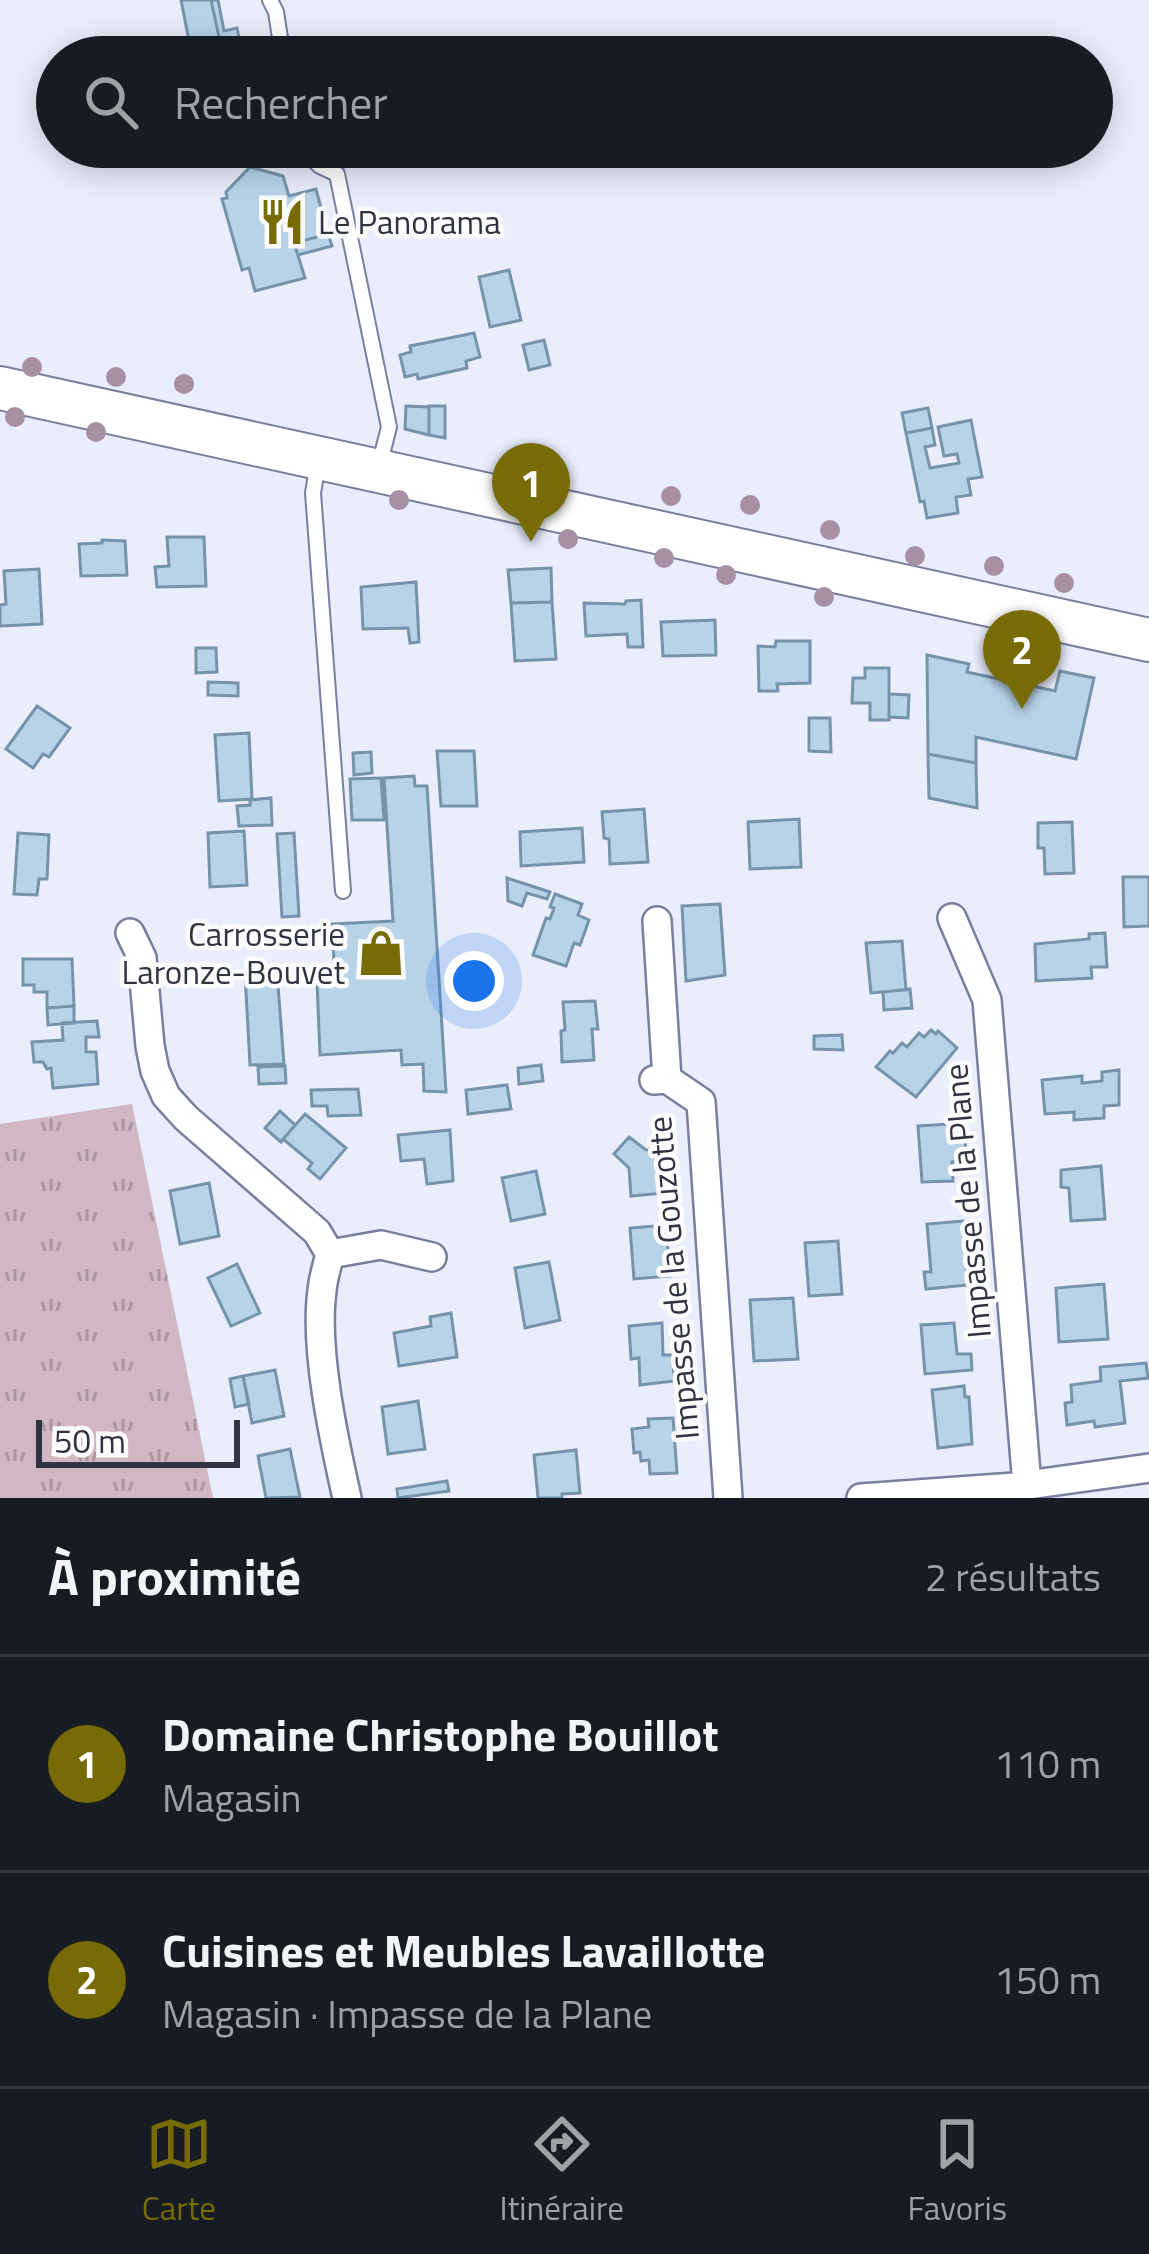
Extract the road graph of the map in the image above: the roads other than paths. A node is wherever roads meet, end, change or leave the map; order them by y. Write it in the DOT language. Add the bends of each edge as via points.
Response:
graph roads {
  1 [pos="270,0"];
  2 [pos="280,36"];
  3 [pos="324,168"];
  4 [pos="0,388"];
  5 [pos="319,458"];
  6 [pos="378,470"];
  7 [pos="1149,640"];
  8 [pos="344,891"];
  9 [pos="952,918"];
  10 [pos="658,921"];
  11 [pos="130,933"];
  12 [pos="330,1254"];
  13 [pos="432,1258"];
  14 [pos="1149,1468"];
  15 [pos="1027,1485"];
  16 [pos="347,1498"];
  17 [pos="728,1498"];
  18 [pos="861,1498"];
  1 -- 2 [label="lane"];
  3 -- 6 [label="lane" via="337,174 389,427"];
  4 -- 5 [label="main road"];
  5 -- 6 [label="main road"];
  5 -- 8 [label="lane" via="313,493"];
  6 -- 7 [label="main road"];
  9 -- 15 [label="street, Impasse de la Plane" via="987,1000"];
  10 -- 17 [label="street, Impasse de la Gouzotte" via="661,1079 701,1102"];
  11 -- 12 [label="street" via="142,958 150,1046 166,1096 317,1232"];
  12 -- 13 [label="street" via="381,1245"];
  12 -- 16 [label="street" via="322,1336"];
  14 -- 15 [label="street"];
  15 -- 18 [label="street"];
}
